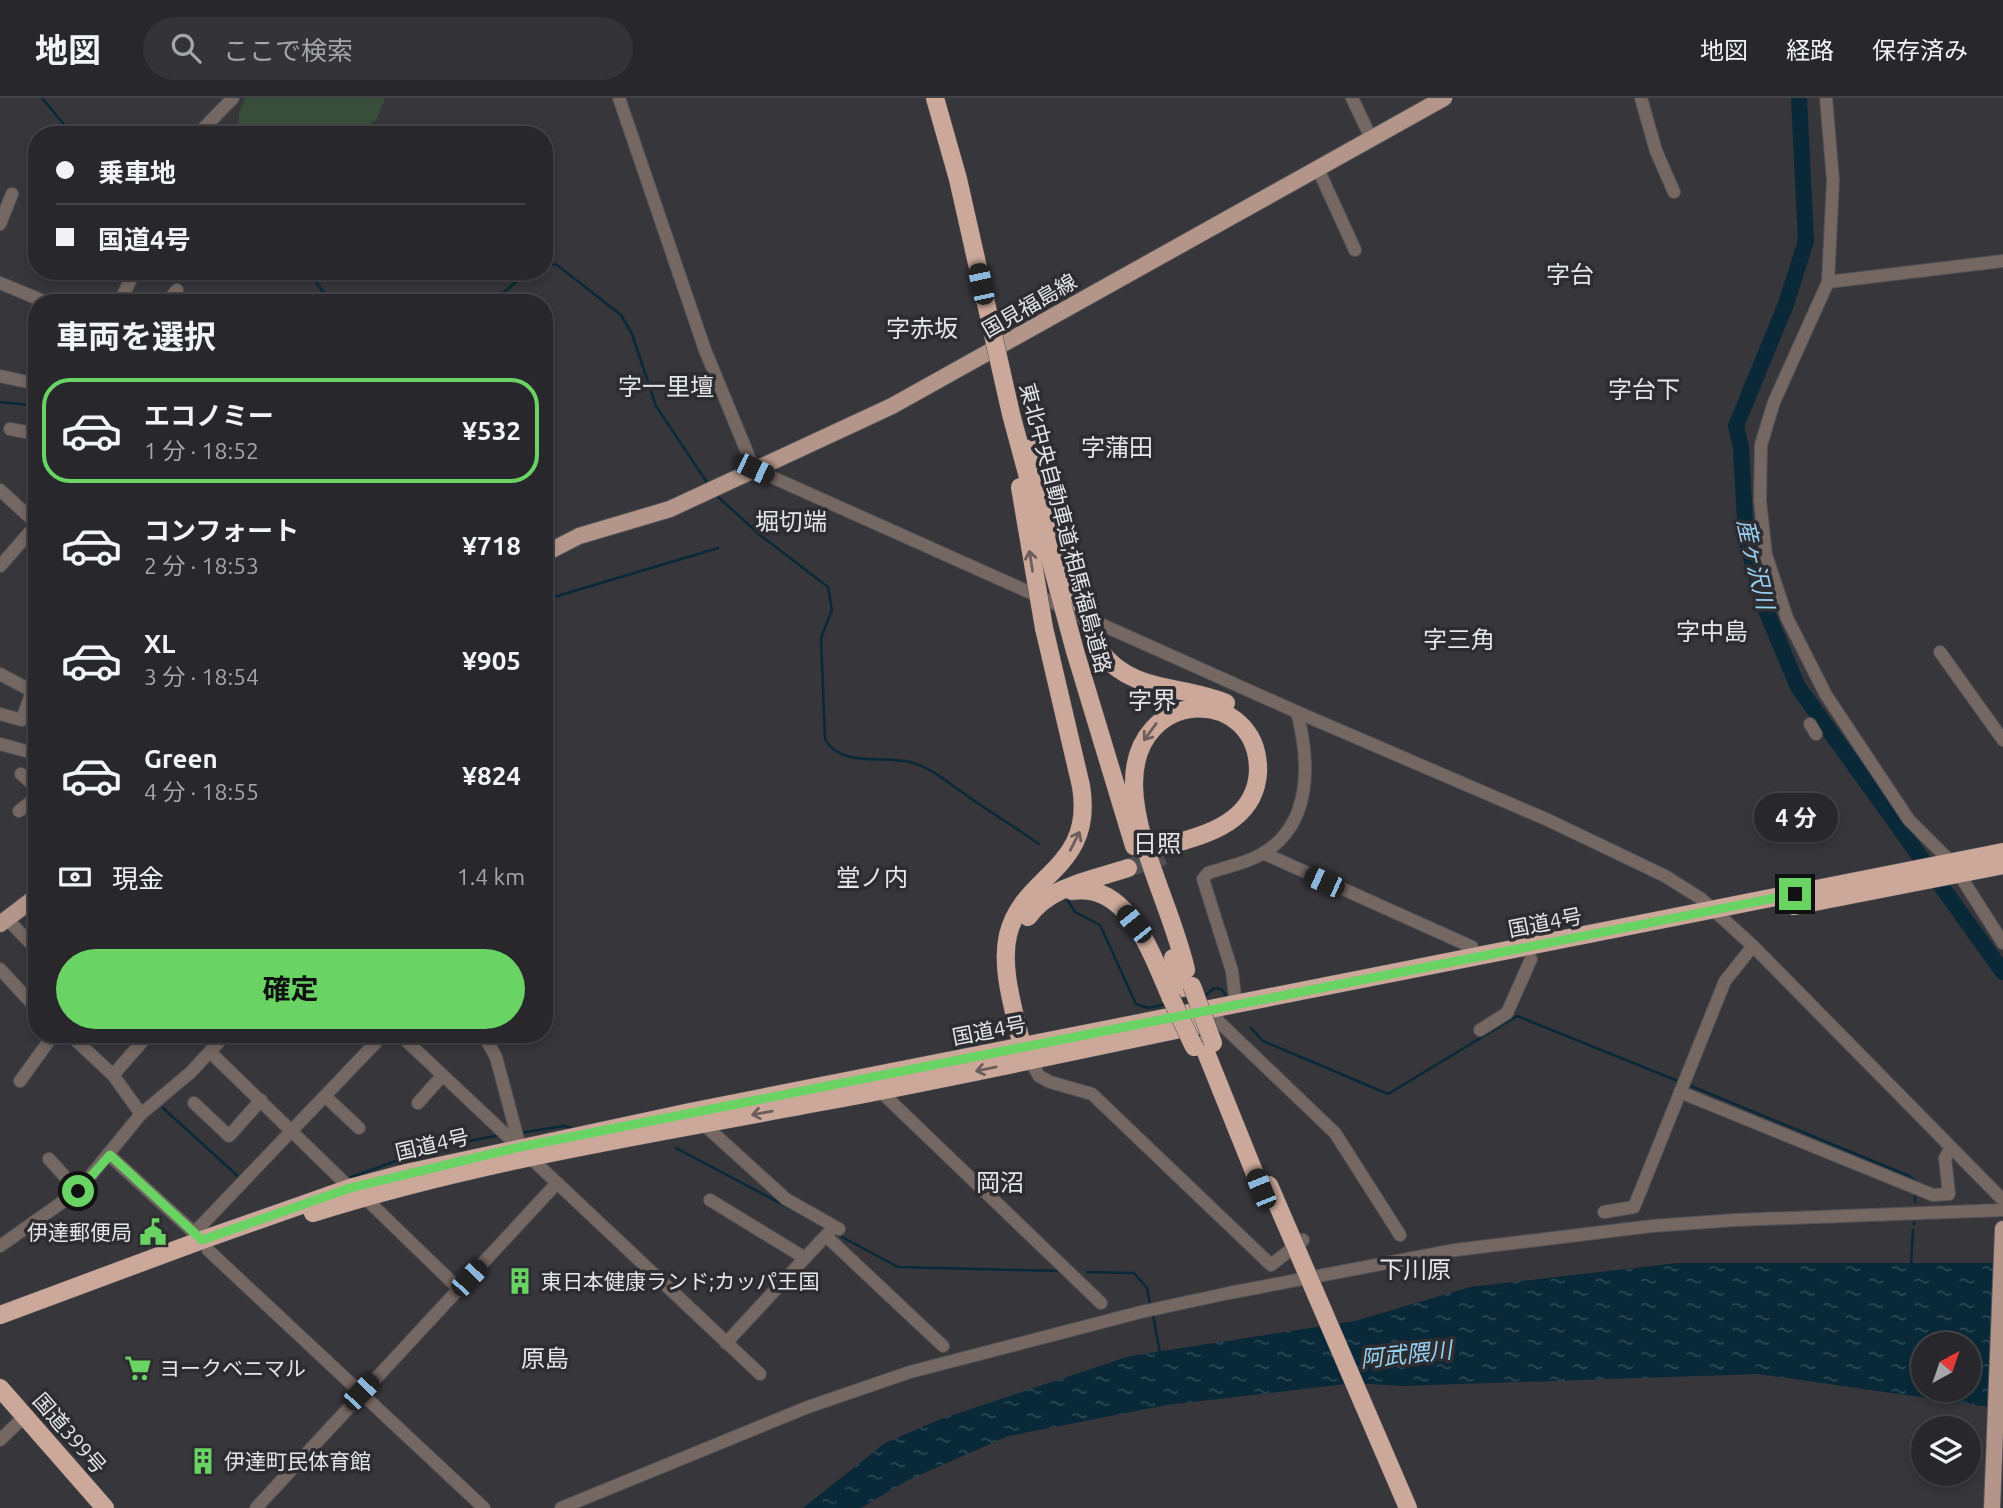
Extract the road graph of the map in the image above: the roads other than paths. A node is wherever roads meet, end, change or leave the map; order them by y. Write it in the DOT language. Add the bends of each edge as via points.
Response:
graph roads {
  1 [pos="233,98"];
  2 [pos="620,98"];
  3 [pos="935,98"];
  4 [pos="943,98"];
  5 [pos="1352,98"];
  6 [pos="1444,98"];
  7 [pos="1641,98"];
  8 [pos="1826,98"];
  9 [pos="206,126"];
  10 [pos="1373,140"];
  11 [pos="1318,169"];
  12 [pos="1674,191"];
  13 [pos="12,194"];
  14 [pos="0,225"];
  15 [pos="1355,250"];
  16 [pos="2003,261"];
  17 [pos="1828,282"];
  18 [pos="0,283"];
  19 [pos="177,290"];
  20 [pos="174,294"];
  21 [pos="28,295"];
  22 [pos="0,376"];
  23 [pos="28,382"];
  24 [pos="1017,418"];
  25 [pos="10,429"];
  26 [pos="28,433"];
  27 [pos="754,469"];
  28 [pos="0,490"];
  29 [pos="28,516"];
  30 [pos="28,533"];
  31 [pos="553,549"];
  32 [pos="2,560"];
  33 [pos="1087,651"];
  34 [pos="1940,653"];
  35 [pos="0,674"];
  36 [pos="28,689"];
  37 [pos="28,706"];
  38 [pos="1297,712"];
  39 [pos="0,714"];
  40 [pos="2003,740"];
  41 [pos="0,744"];
  42 [pos="28,752"];
  43 [pos="20,774"];
  44 [pos="28,781"];
  45 [pos="28,804"];
  46 [pos="19,811"];
  47 [pos="2003,852"];
  48 [pos="1263,853"];
  49 [pos="2003,865"];
  50 [pos="1953,869"];
  51 [pos="1033,894"];
  52 [pos="1055,894"];
  53 [pos="28,903"];
  54 [pos="1720,916"];
  55 [pos="3,921"];
  56 [pos="28,942"];
  57 [pos="2003,943"];
  58 [pos="1753,946"];
  59 [pos="1474,959"];
  60 [pos="1531,959"];
  61 [pos="0,969"];
  62 [pos="1183,985"];
  63 [pos="28,1000"];
  64 [pos="1236,1006"];
  65 [pos="1216,1015"];
  66 [pos="1480,1030"];
  67 [pos="47,1043"];
  68 [pos="79,1043"];
  69 [pos="141,1043"];
  70 [pos="218,1043"];
  71 [pos="376,1043"];
  72 [pos="408,1043"];
  73 [pos="488,1043"];
  74 [pos="1203,1045"];
  75 [pos="1028,1051"];
  76 [pos="210,1052"];
  77 [pos="113,1075"];
  78 [pos="442,1076"];
  79 [pos="20,1081"];
  80 [pos="880,1091"];
  81 [pos="1680,1092"];
  82 [pos="326,1097"];
  83 [pos="261,1101"];
  84 [pos="194,1103"];
  85 [pos="418,1103"];
  86 [pos="141,1114"];
  87 [pos="697,1118"];
  88 [pos="359,1128"];
  89 [pos="294,1130"];
  90 [pos="1951,1148"];
  91 [pos="525,1152"];
  92 [pos="110,1155"];
  93 [pos="49,1159"];
  94 [pos="557,1183"];
  95 [pos="1265,1187"];
  96 [pos="78,1191"];
  97 [pos="357,1192"];
  98 [pos="710,1200"];
  99 [pos="2003,1200"];
  100 [pos="2003,1210"];
  101 [pos="1604,1212"];
  102 [pos="2003,1229"];
  103 [pos="833,1231"];
  104 [pos="1400,1235"];
  105 [pos="1303,1240"];
  106 [pos="201,1241"];
  107 [pos="0,1246"];
  108 [pos="805,1258"];
  109 [pos="459,1289"];
  110 [pos="1101,1303"];
  111 [pos="0,1315"];
  112 [pos="0,1327"];
  113 [pos="726,1343"];
  114 [pos="943,1346"];
  115 [pos="760,1374"];
  116 [pos="0,1388"];
  117 [pos="361,1392"];
  118 [pos="24,1416"];
  119 [pos="0,1440"];
  120 [pos="105,1508"];
  121 [pos="256,1508"];
  122 [pos="484,1508"];
  123 [pos="561,1508"];
  124 [pos="1399,1508"];
  125 [pos="1408,1508"];
  126 [pos="1992,1508"];
  1 -- 9 [label="street"];
  2 -- 27 [label="street" via="705,350"];
  3 -- 24 [label="highway, 東北中央自動車道;相馬福島道路, bridge"];
  4 -- 24 [label="highway, 東北中央自動車道;相馬福島道路" via="970,188"];
  5 -- 10 [label="street"];
  6 -- 10 [label="main road, 国見福島線"];
  7 -- 12 [label="street" via="1656,151"];
  8 -- 17 [label="street" via="1833,180"];
  10 -- 11 [label="main road, 国見福島線"];
  11 -- 15 [label="street"];
  11 -- 27 [label="main road, 国見福島線" via="892,406"];
  13 -- 14 [label="street"];
  16 -- 17 [label="street"];
  17 -- 50 [label="street" via="1774,402 1760,445 1766,555 1787,618 1826,695 1909,820"];
  18 -- 21 [label="street"];
  19 -- 20 [label="street"];
  22 -- 23 [label="street"];
  24 -- 33 [label="highway, 東北中央自動車道;相馬福島道路, bridge"];
  24 -- 33 [label="highway, bridge" via="1074,585"];
  51 -- 24 [label="highway, one-way, bridge" via="1071,850 1081,831 1083,810 1034,583"];
  25 -- 26 [label="street"];
  27 -- 31 [label="main road, 国見福島線" via="670,509 579,536"];
  27 -- 38 [label="street"];
  28 -- 29 [label="street"];
  30 -- 32 [label="street"];
  33 -- 62 [label="highway, 東北中央自動車道;相馬福島道路" via="1135,847"];
  33 -- 62 [label="highway, one-way" via="1134,680 1230,705 1250,720 1265,749 1267,783 1250,816 1228,833 1162,852 1226,824 1243,810 1258,779 1255,747 1244,728 1219,712 1195,708 1170,713 1146,737 1135,766 1136,805"];
  34 -- 40 [label="street"];
  35 -- 36 [label="street"];
  37 -- 39 [label="street" via="22,720"];
  38 -- 48 [label="street" via="1306,746 1304,790 1289,826"];
  38 -- 54 [label="street" via="1665,876"];
  41 -- 42 [label="street"];
  43 -- 44 [label="street"];
  45 -- 46 [label="street"];
  47 -- 50 [label="highway, 国道4号"];
  48 -- 59 [label="street" via="1472,947"];
  48 -- 64 [label="street" via="1208,873 1203,879 1232,971"];
  49 -- 50 [label="highway, 国道4号"];
  50 -- 54 [label="highway, 国道4号"];
  50 -- 57 [label="street"];
  51 -- 52 [label="highway" via="1059,881 1126,863"];
  51 -- 75 [label="highway" via="1015,917 1007,946 1007,971"];
  52 -- 62 [label="highway" via="1080,889 1115,902"];
  52 -- 75 [label="highway" via="1026,920 1018,948"];
  53 -- 55 [label="main road"];
  54 -- 58 [label="street"];
  54 -- 59 [label="highway, 国道4号"];
  54 -- 60 [label="highway, 国道4号"];
  55 -- 56 [label="street"];
  58 -- 81 [label="street" via="1725,981"];
  58 -- 90 [label="street"];
  59 -- 64 [label="highway, 国道4号"];
  60 -- 65 [label="highway, 国道4号"];
  60 -- 66 [label="street" via="1507,1013"];
  61 -- 63 [label="street"];
  62 -- 74 [label="highway, bridge"];
  64 -- 65 [label="highway, 国道4号"];
  65 -- 75 [label="highway, 国道4号"];
  65 -- 104 [label="street" via="1335,1133"];
  67 -- 79 [label="street"];
  68 -- 77 [label="street"];
  69 -- 77 [label="street"];
  70 -- 76 [label="street"];
  71 -- 82 [label="street"];
  72 -- 78 [label="street"];
  73 -- 91 [label="street"];
  74 -- 95 [label="highway"];
  74 -- 95 [label="highway" via="1252,1169"];
  75 -- 80 [label="highway, 国道4号, one-way"];
  75 -- 87 [label="highway, 国道4号"];
  75 -- 105 [label="street" via="1039,1076 1091,1094 1271,1265"];
  76 -- 83 [label="street"];
  76 -- 86 [label="street"];
  77 -- 86 [label="street"];
  78 -- 85 [label="street"];
  78 -- 91 [label="street"];
  80 -- 87 [label="highway, 国道4号, one-way"];
  80 -- 110 [label="street"];
  81 -- 90 [label="street" via="1933,1195 1949,1194 1945,1158"];
  81 -- 101 [label="street" via="1634,1207"];
  82 -- 88 [label="street"];
  82 -- 89 [label="street"];
  83 -- 84 [label="street" via="229,1136"];
  83 -- 89 [label="street"];
  86 -- 92 [label="street"];
  87 -- 91 [label="highway, 国道4号"];
  87 -- 103 [label="street" via="786,1199"];
  89 -- 97 [label="street"];
  89 -- 106 [label="street"];
  90 -- 99 [label="street"];
  91 -- 94 [label="street"];
  91 -- 97 [label="highway, 国道4号"];
  92 -- 96 [label="street"];
  92 -- 106 [label="street"];
  93 -- 96 [label="street"];
  94 -- 109 [label="street"];
  94 -- 113 [label="street"];
  95 -- 124 [label="highway"];
  95 -- 125 [label="highway, bridge"];
  96 -- 107 [label="street"];
  97 -- 106 [label="highway, 国道4号"];
  97 -- 109 [label="street"];
  98 -- 108 [label="street"];
  100 -- 123 [label="street" via="1735,1220 1539,1239 1332,1273 1147,1311 934,1366 808,1407"];
  102 -- 126 [label="main road"];
  103 -- 108 [label="street"];
  103 -- 114 [label="street"];
  106 -- 111 [label="highway, 国道4号"];
  106 -- 112 [label="highway, 国道4号"];
  106 -- 117 [label="street"];
  108 -- 113 [label="street"];
  109 -- 117 [label="street"];
  113 -- 115 [label="street"];
  116 -- 118 [label="highway, 国道399号"];
  117 -- 121 [label="street"];
  117 -- 122 [label="street"];
  118 -- 119 [label="street"];
  118 -- 120 [label="highway, 国道399号"];
}
